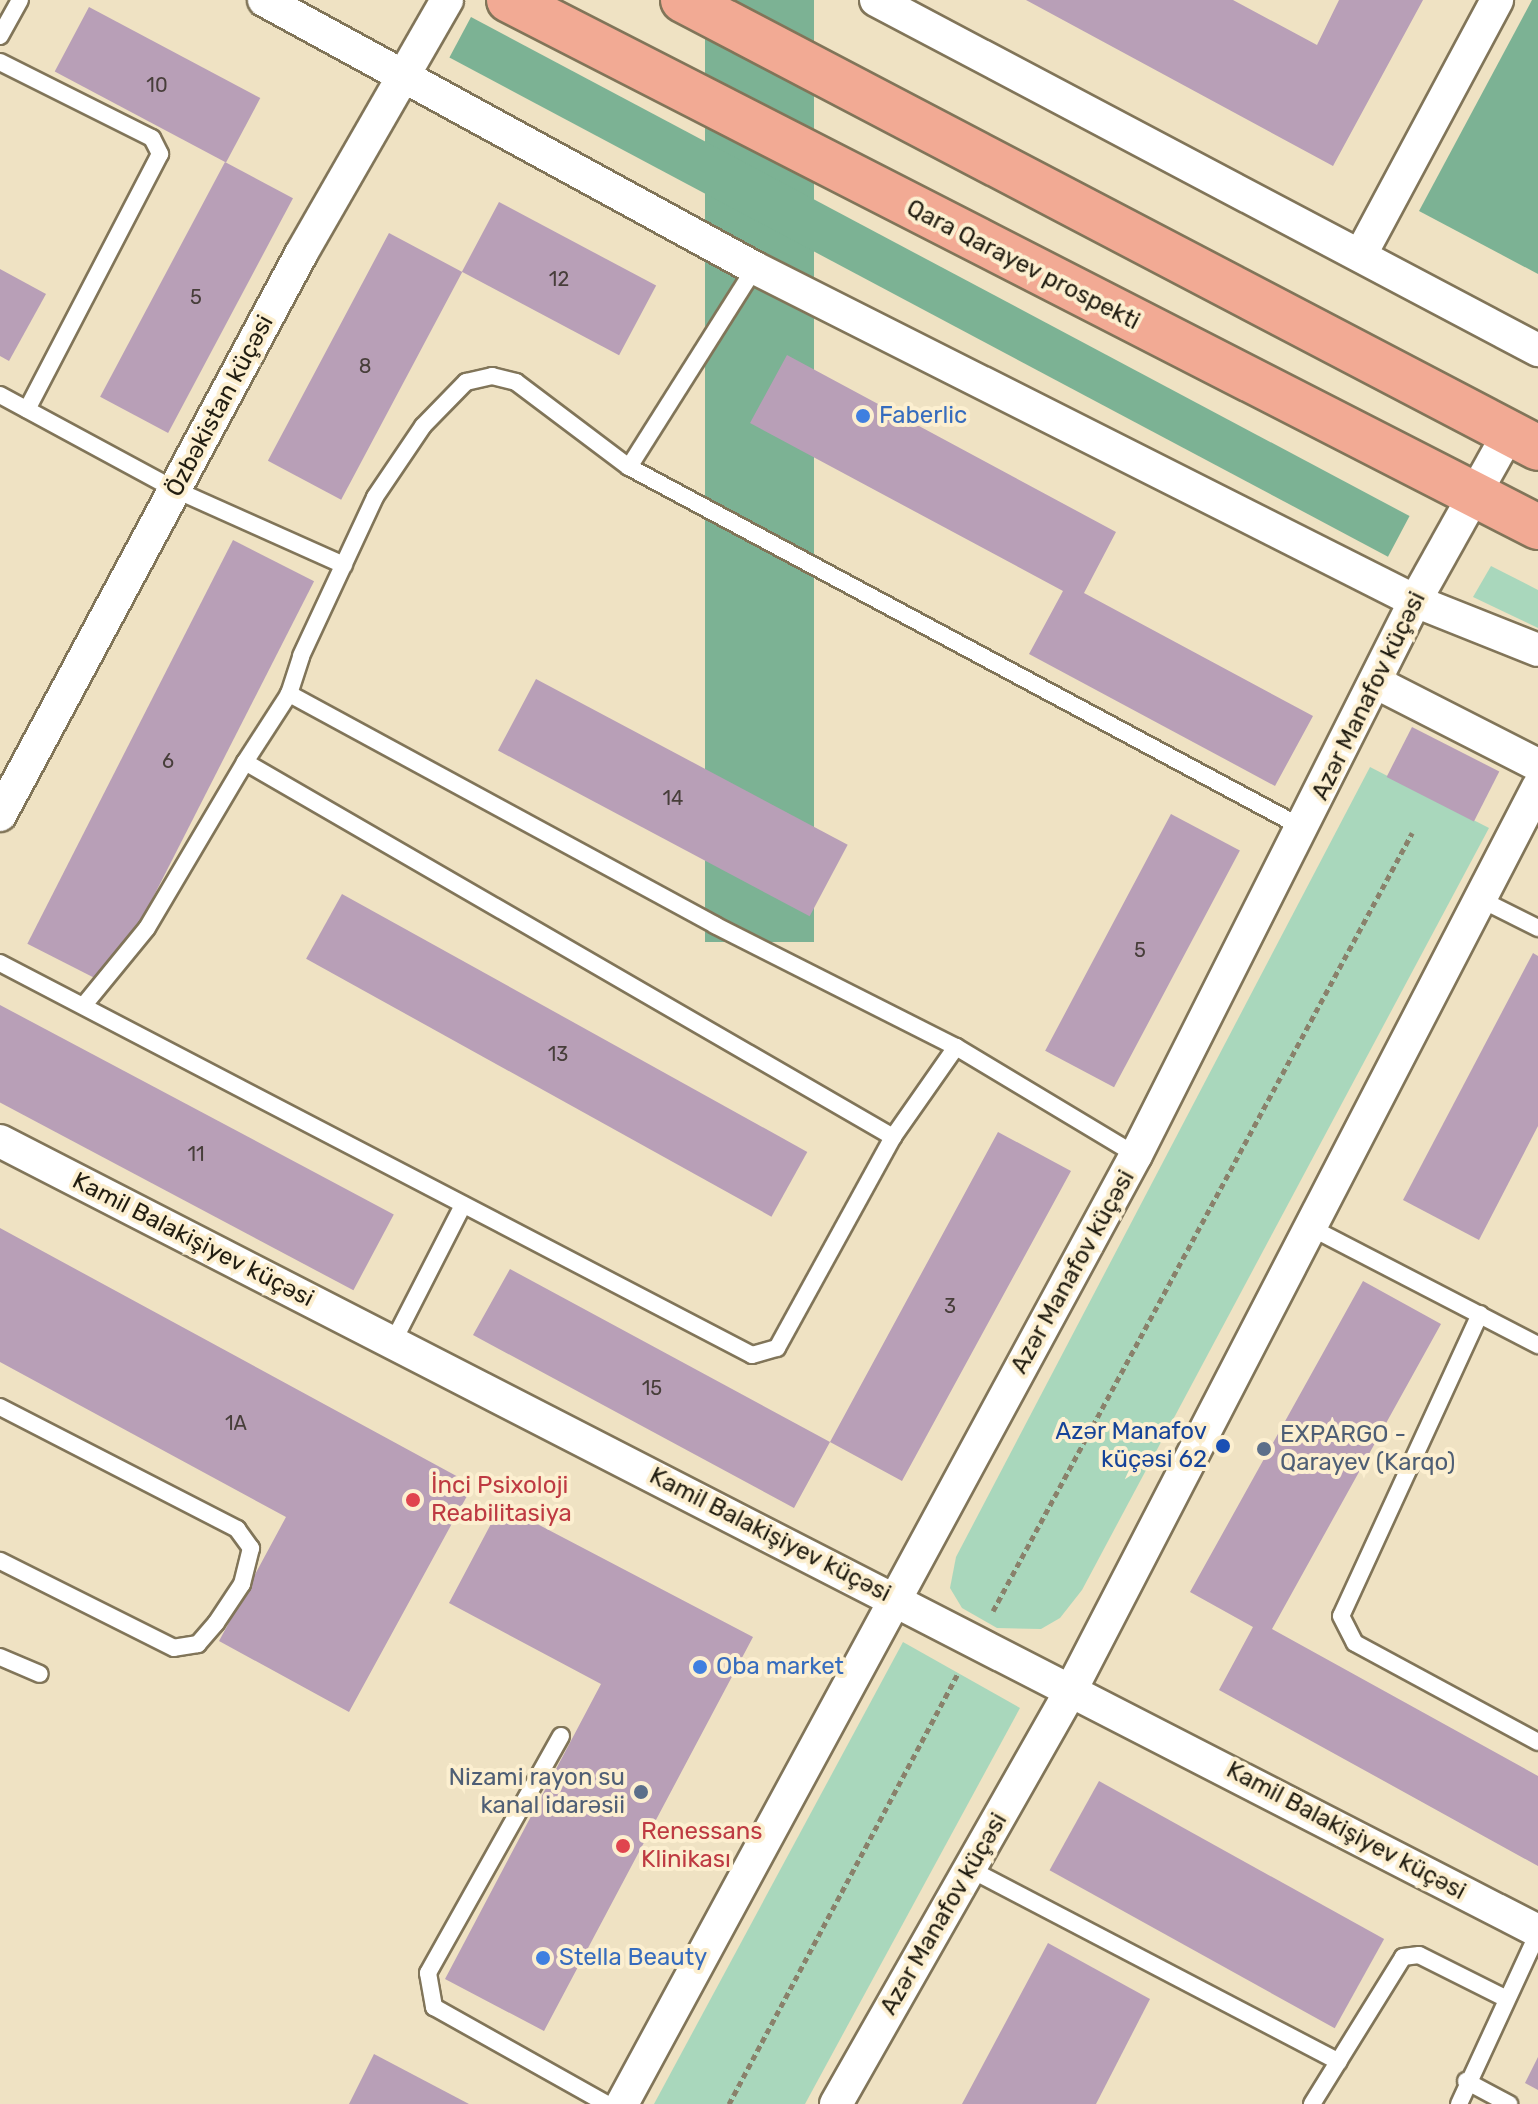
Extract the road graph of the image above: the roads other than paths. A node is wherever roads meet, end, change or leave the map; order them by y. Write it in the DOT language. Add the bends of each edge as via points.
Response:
graph roads {
  1 [pos="20,0"];
  2 [pos="264,0"];
  3 [pos="447,0"];
  4 [pos="509,0"];
  5 [pos="683,0"];
  6 [pos="876,0"];
  7 [pos="1497,0"];
  8 [pos="0,36"];
  9 [pos="0,62"];
  10 [pos="403,74"];
  11 [pos="1361,254"];
  12 [pos="755,268"];
  13 [pos="1538,350"];
  14 [pos="0,395"];
  15 [pos="27,410"];
  16 [pos="1524,441"];
  17 [pos="629,467"];
  18 [pos="176,490"];
  19 [pos="1475,494"];
  20 [pos="1538,527"];
  21 [pos="344,565"];
  22 [pos="1415,601"];
  23 [pos="1538,650"];
  24 [pos="1377,683"];
  25 [pos="289,694"];
  26 [pos="245,762"];
  27 [pos="1538,765"];
  28 [pos="1538,787"];
  29 [pos="0,815"];
  30 [pos="1303,828"];
  31 [pos="1480,899"];
  32 [pos="1538,928"];
  33 [pos="0,963"];
  34 [pos="84,1005"];
  35 [pos="956,1047"];
  36 [pos="893,1137"];
  37 [pos="0,1141"];
  38 [pos="1136,1155"];
  39 [pos="463,1205"];
  40 [pos="1310,1227"];
  41 [pos="1480,1314"];
  42 [pos="393,1342"];
  43 [pos="1538,1345"];
  44 [pos="0,1407"];
  45 [pos="0,1561"];
  46 [pos="895,1598"];
  47 [pos="0,1657"];
  48 [pos="40,1674"];
  49 [pos="1072,1688"];
  50 [pos="561,1736"];
  51 [pos="1538,1742"];
  52 [pos="970,1869"];
  53 [pos="1538,1932"];
  54 [pos="1505,1998"];
  55 [pos="1339,2062"];
  56 [pos="1466,2081"];
  57 [pos="607,2104"];
  58 [pos="622,2104"];
  59 [pos="836,2104"];
  60 [pos="1312,2104"];
  61 [pos="1459,2104"];
  62 [pos="1509,2104"];
  1 -- 8 [label="lane"];
  2 -- 10 [label="street"];
  3 -- 10 [label="street, Özbəkistan küçəsi"];
  4 -- 19 [label="main road, Qara Qarayev prospekti"];
  5 -- 16 [label="main road"];
  6 -- 11 [label="street"];
  7 -- 11 [label="street"];
  9 -- 15 [label="lane" via="152,138 160,154"];
  10 -- 12 [label="street"];
  10 -- 18 [label="street, Özbəkistan küçəsi"];
  11 -- 13 [label="street"];
  12 -- 17 [label="lane"];
  12 -- 22 [label="street"];
  14 -- 15 [label="lane"];
  15 -- 18 [label="lane"];
  16 -- 19 [label="street, Azər Manafov küçəsi"];
  17 -- 21 [label="lane" via="516,382 492,376 466,382 397,462"];
  17 -- 30 [label="lane"];
  18 -- 21 [label="lane"];
  18 -- 29 [label="street, Özbəkistan küçəsi"];
  19 -- 20 [label="main road, Qara Qarayev prospekti"];
  19 -- 22 [label="street, Azər Manafov küçəsi"];
  21 -- 25 [label="lane"];
  22 -- 23 [label="street"];
  22 -- 24 [label="street, Azər Manafov küçəsi"];
  24 -- 27 [label="street"];
  24 -- 30 [label="street, Azər Manafov küçəsi"];
  25 -- 26 [label="lane"];
  25 -- 35 [label="lane" via="715,925"];
  26 -- 34 [label="lane" via="147,928"];
  26 -- 36 [label="lane"];
  28 -- 31 [label="street, Azər Manafov küçəsi"];
  30 -- 38 [label="street, Azər Manafov küçəsi"];
  31 -- 32 [label="lane"];
  31 -- 40 [label="street, Azər Manafov küçəsi"];
  33 -- 34 [label="lane"];
  34 -- 39 [label="lane"];
  35 -- 36 [label="lane"];
  35 -- 38 [label="lane"];
  36 -- 39 [label="lane" via="777,1348 752,1355"];
  37 -- 42 [label="street, Kamil Balakişiyev küçəsi"];
  38 -- 46 [label="street, Azər Manafov küçəsi"];
  39 -- 42 [label="lane"];
  40 -- 41 [label="lane"];
  40 -- 49 [label="street, Azər Manafov küçəsi"];
  41 -- 43 [label="lane"];
  41 -- 51 [label="lane" via="1341,1616 1355,1643"];
  42 -- 46 [label="street, Kamil Balakişiyev küçəsi"];
  44 -- 45 [label="lane" via="237,1529 251,1548 242,1584 216,1623 198,1644 174,1648"];
  46 -- 49 [label="street, Kamil Balakişiyev küçəsi"];
  46 -- 58 [label="street, Azər Manafov küçəsi"];
  47 -- 48 [label="lane"];
  49 -- 52 [label="street, Azər Manafov küçəsi"];
  49 -- 53 [label="street, Kamil Balakişiyev küçəsi"];
  50 -- 57 [label="lane" via="428,1973 434,2007"];
  52 -- 55 [label="lane"];
  52 -- 59 [label="street, Azər Manafov küçəsi"];
  53 -- 54 [label="lane"];
  54 -- 55 [label="lane" via="1419,1955 1403,1957"];
  54 -- 56 [label="lane"];
  55 -- 60 [label="lane"];
  56 -- 61 [label="lane"];
  56 -- 62 [label="lane"];
}
